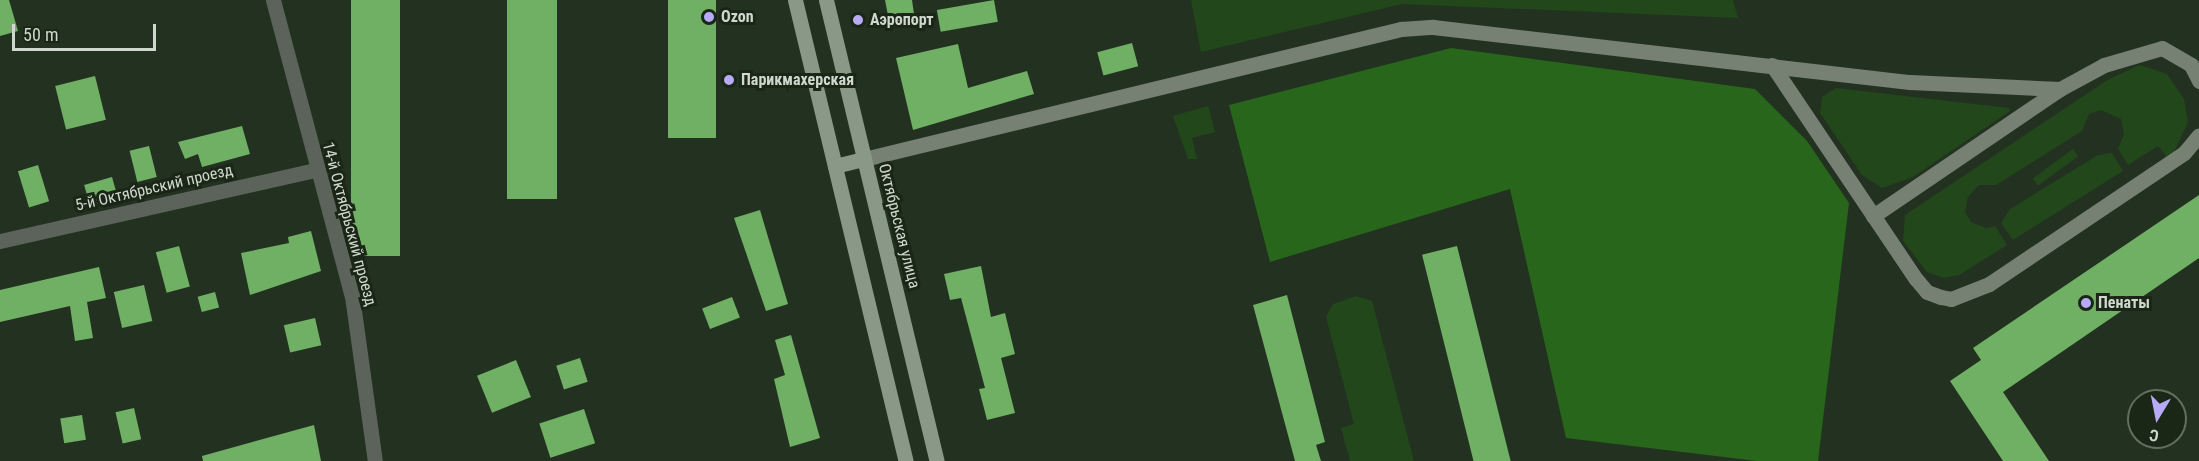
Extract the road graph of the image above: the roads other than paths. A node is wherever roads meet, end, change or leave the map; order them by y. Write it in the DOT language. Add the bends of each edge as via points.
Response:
graph roads {
  1 [pos="273,0"];
  2 [pos="795,0"];
  3 [pos="826,0"];
  4 [pos="1772,65"];
  5 [pos="2199,81"];
  6 [pos="2060,89"];
  7 [pos="2199,135"];
  8 [pos="864,159"];
  9 [pos="835,166"];
  10 [pos="316,170"];
  11 [pos="1873,216"];
  12 [pos="0,241"];
  13 [pos="375,461"];
  14 [pos="906,461"];
  15 [pos="937,461"];
  1 -- 10 [label="street, 14-й Октябрьский проезд"];
  2 -- 9 [label="main road"];
  3 -- 8 [label="main road, Октябрьская улица"];
  4 -- 6 [label="street" via="1945,85"];
  4 -- 8 [label="street" via="1462,29 1401,29"];
  4 -- 11 [label="street"];
  5 -- 6 [label="street" via="2191,65 2162,48 2104,65"];
  6 -- 11 [label="street"];
  7 -- 11 [label="street" via="2184,153 1989,284 1951,299 1927,292"];
  8 -- 9 [label="main road"];
  8 -- 15 [label="main road, Октябрьская улица"];
  9 -- 14 [label="main road"];
  10 -- 12 [label="street, 5-й Октябрьский проезд"];
  10 -- 13 [label="street, 14-й Октябрьский проезд" via="352,296"];
}
